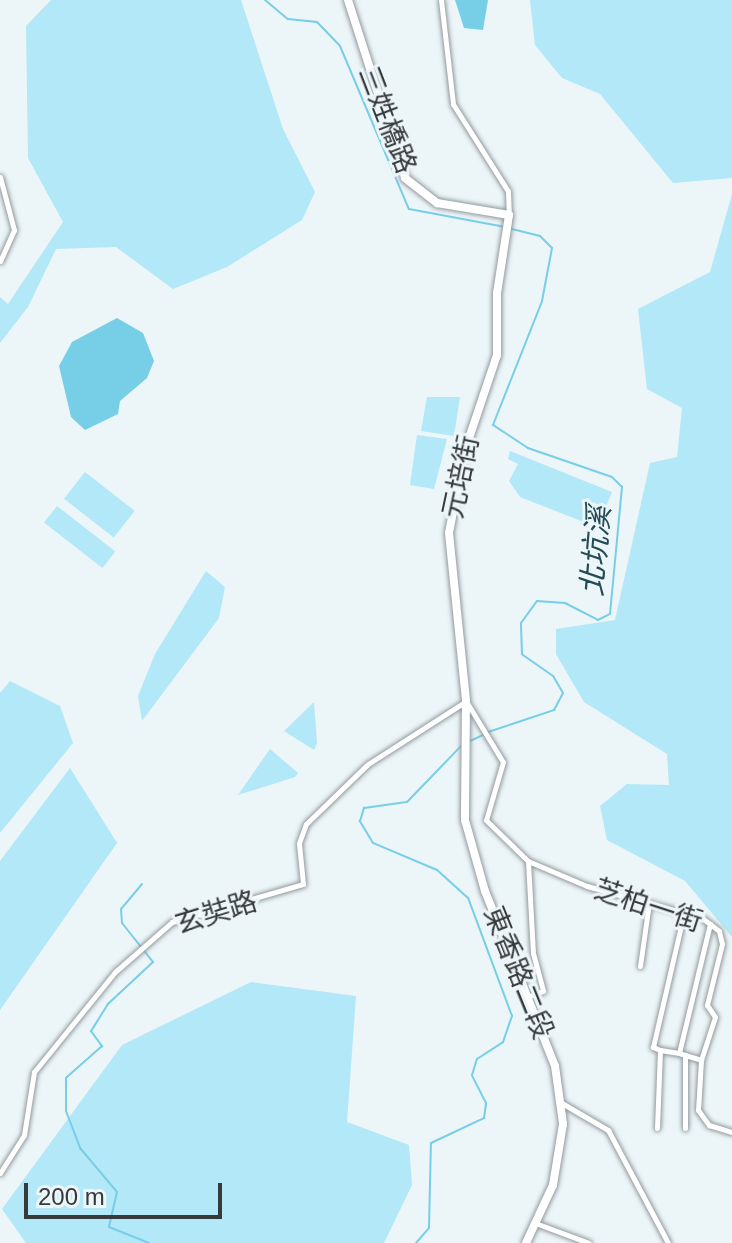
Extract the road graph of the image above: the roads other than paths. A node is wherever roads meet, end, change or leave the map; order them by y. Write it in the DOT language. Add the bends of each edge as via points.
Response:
graph roads {
  1 [pos="348,0"];
  2 [pos="441,0"];
  3 [pos="0,177"];
  4 [pos="509,219"];
  5 [pos="0,261"];
  6 [pos="466,701"];
  7 [pos="528,861"];
  8 [pos="649,903"];
  9 [pos="684,913"];
  10 [pos="710,923"];
  11 [pos="640,966"];
  12 [pos="526,998"];
  13 [pos="660,1050"];
  14 [pos="682,1054"];
  15 [pos="701,1060"];
  16 [pos="560,1102"];
  17 [pos="657,1128"];
  18 [pos="685,1128"];
  19 [pos="732,1132"];
  20 [pos="0,1173"];
  21 [pos="538,1224"];
  22 [pos="526,1243"];
  23 [pos="589,1243"];
  24 [pos="668,1243"];
  1 -- 4 [label="street, 三姓橋路" via="405,178 437,203"];
  2 -- 4 [label="street" via="453,104 508,191"];
  3 -- 5 [label="street" via="14,230"];
  4 -- 6 [label="street, 元培街" via="497,355 464,453 449,533"];
  6 -- 7 [label="street, 元培街" via="503,762 486,820"];
  6 -- 12 [label="street, 東香路二段" via="464,790 472,852"];
  6 -- 20 [label="street, 玄奘路" via="368,764 306,824 299,843 303,884 172,922 138,950 34,1072 24,1135"];
  7 -- 8 [label="street, 芝柏一街"];
  7 -- 12 [label="street" via="533,953 543,991"];
  8 -- 9 [label="street, 芝柏一街"];
  8 -- 11 [label="street" via="652,917"];
  9 -- 10 [label="street, 芝柏一街"];
  9 -- 13 [label="street" via="653,1047"];
  10 -- 14 [label="street"];
  10 -- 15 [label="street, 芝柏一街" via="722,944 707,1005 715,1017"];
  12 -- 16 [label="street, 東香路二段" via="555,1066"];
  13 -- 14 [label="street"];
  13 -- 17 [label="street"];
  14 -- 15 [label="street"];
  14 -- 18 [label="street"];
  15 -- 19 [label="street, 芝柏一街" via="702,1120"];
  16 -- 21 [label="street, 東香路二段" via="559,1158"];
  16 -- 24 [label="street" via="608,1130"];
  21 -- 22 [label="street"];
  21 -- 23 [label="street"];
}
